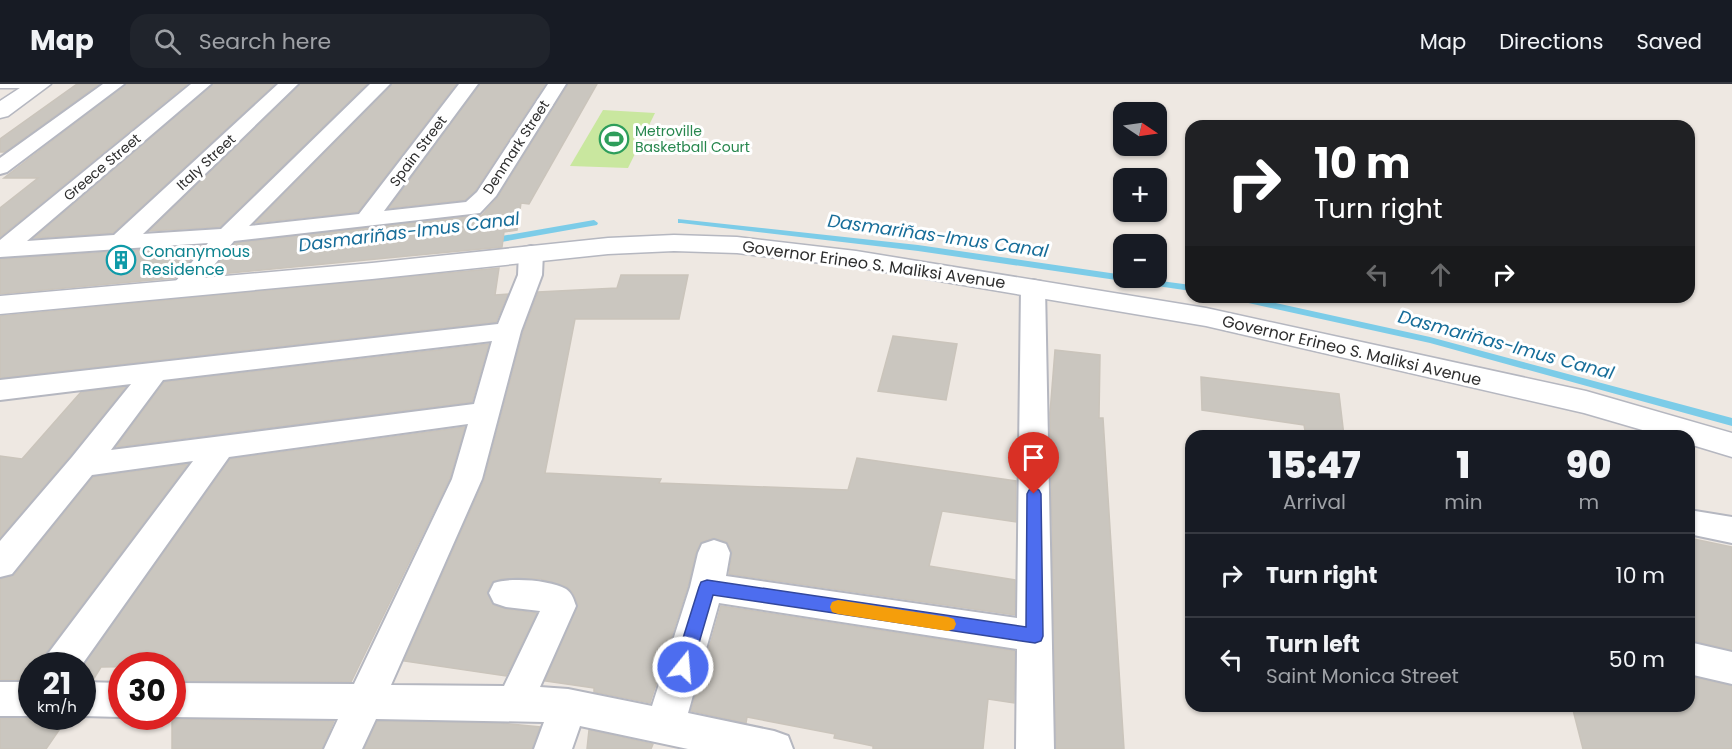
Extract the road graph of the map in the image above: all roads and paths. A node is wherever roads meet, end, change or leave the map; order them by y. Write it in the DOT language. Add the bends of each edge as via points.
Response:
graph roads {
  1 [pos="116,84"];
  2 [pos="202,84"];
  3 [pos="289,84"];
  4 [pos="381,84"];
  5 [pos="469,84"];
  6 [pos="557,84"];
  7 [pos="0,85"];
  8 [pos="39,85"];
  9 [pos="0,111"];
  10 [pos="0,168"];
  11 [pos="367,219"];
  12 [pos="228,235"];
  13 [pos="122,241"];
  14 [pos="1,250"];
  15 [pos="531,253"];
  16 [pos="1033,286"];
  17 [pos="182,288"];
  18 [pos="0,305"];
  19 [pos="508,331"];
  20 [pos="155,372"];
  21 [pos="0,390"];
  22 [pos="486,412"];
  23 [pos="1681,430"];
  24 [pos="1695,434"];
  25 [pos="1732,445"];
  26 [pos="219,448"];
  27 [pos="83,465"];
  28 [pos="1695,523"];
  29 [pos="1732,530"];
  30 [pos="714,553"];
  31 [pos="0,564"];
  32 [pos="707,587"];
  33 [pos="506,593"];
  34 [pos="1035,636"];
  35 [pos="70,652"];
  36 [pos="1695,659"];
  37 [pos="1732,668"];
  38 [pos="0,699"];
  39 [pos="18,699"];
  40 [pos="186,700"];
  41 [pos="364,702"];
  42 [pos="515,704"];
  43 [pos="568,706"];
  44 [pos="666,726"];
  45 [pos="342,749"];
  46 [pos="552,749"];
  47 [pos="774,749"];
  48 [pos="1035,749"];
  1 -- 10 [label="street"];
  2 -- 14 [label="street, Greece Street"];
  3 -- 13 [label="street, Italy Street"];
  4 -- 12 [label="street"];
  5 -- 11 [label="street, Spain Street"];
  6 -- 11 [label="street, Denmark Street" via="485,196 472,208"];
  7 -- 8 [label="lane"];
  8 -- 9 [label="main road"];
  11 -- 12 [label="street"];
  12 -- 13 [label="street"];
  12 -- 17 [label="street"];
  13 -- 14 [label="street"];
  15 -- 16 [label="main road, Governor Erineo S. Maliksi Avenue" via="619,245 737,245"];
  15 -- 17 [label="main road, Governor Erineo S. Maliksi Avenue"];
  15 -- 19 [label="street" via="530,275"];
  16 -- 23 [label="main road, Governor Erineo S. Maliksi Avenue" via="1206,318 1586,402"];
  16 -- 34 [label="street"];
  17 -- 18 [label="main road, Governor Erineo S. Maliksi Avenue"];
  19 -- 20 [label="street"];
  19 -- 22 [label="street"];
  20 -- 21 [label="street"];
  20 -- 27 [label="street"];
  22 -- 26 [label="street"];
  22 -- 41 [label="street" via="467,479"];
  24 -- 25 [label="main road, Governor Erineo S. Maliksi Avenue"];
  26 -- 27 [label="street"];
  26 -- 35 [label="street"];
  27 -- 31 [label="street"];
  28 -- 29 [label="street"];
  30 -- 32 [label="street"];
  32 -- 34 [label="street"];
  32 -- 44 [label="street"];
  33 -- 42 [label="street" via="551,598 559,606"];
  34 -- 48 [label="street"];
  36 -- 37 [label="street"];
  38 -- 39 [label="street"];
  40 -- 41 [label="street"];
  41 -- 42 [label="street"];
  41 -- 45 [label="street"];
  42 -- 43 [label="street"];
  43 -- 44 [label="street"];
  43 -- 46 [label="street"];
  44 -- 47 [label="street"];
}
